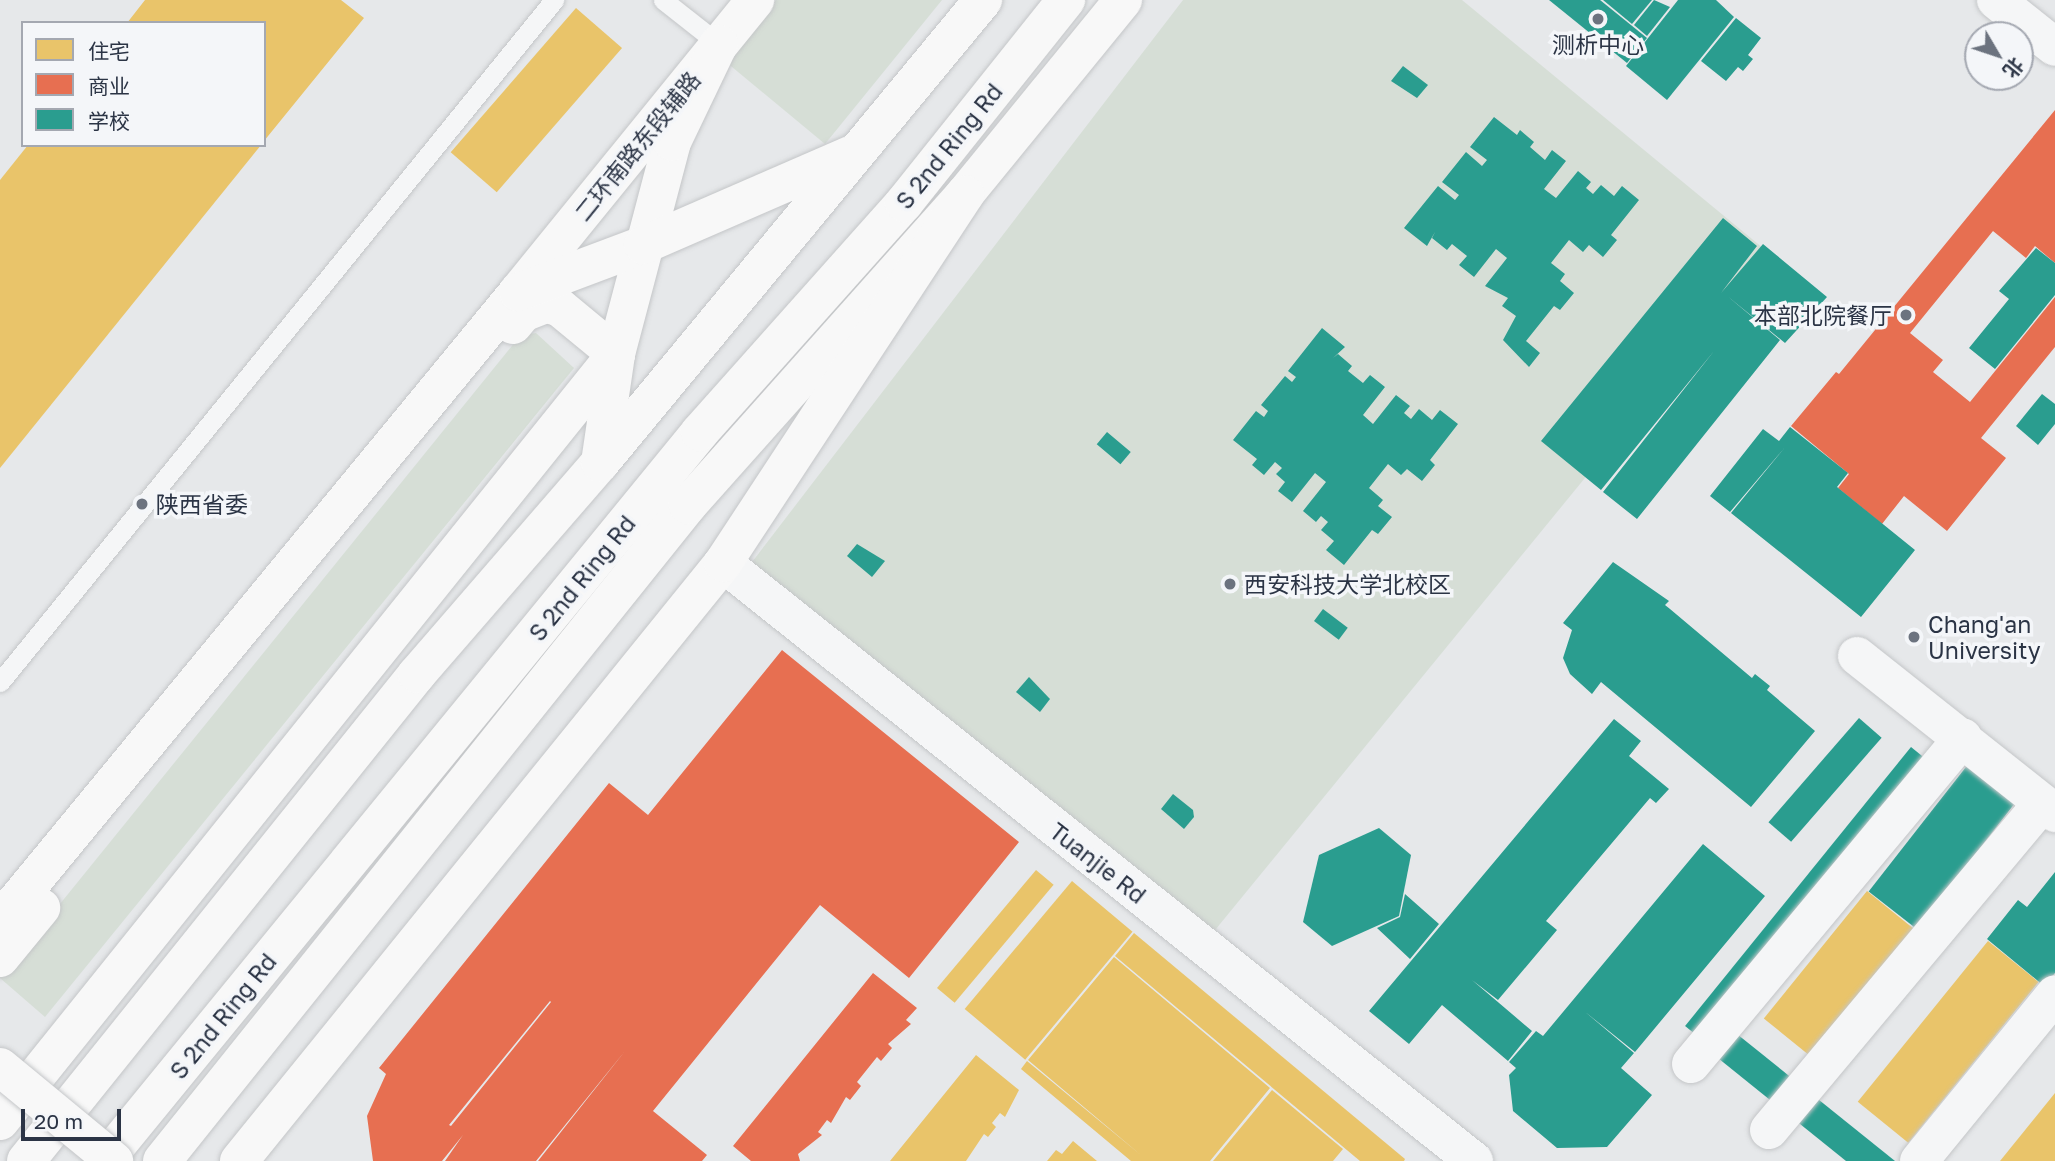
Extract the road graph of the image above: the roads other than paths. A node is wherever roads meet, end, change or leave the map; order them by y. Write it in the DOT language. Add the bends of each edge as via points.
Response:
graph roads {
  1 [pos="554,0"];
  2 [pos="663,0"];
  3 [pos="755,0"];
  4 [pos="983,0"];
  5 [pos="1066,0"];
  6 [pos="1123,0"];
  7 [pos="1996,0"];
  8 [pos="719,44"];
  9 [pos="2055,47"];
  10 [pos="859,151"];
  11 [pos="965,194"];
  12 [pos="643,244"];
  13 [pos="518,292"];
  14 [pos="616,354"];
  15 [pos="600,463"];
  16 [pos="723,563"];
  17 [pos="1857,656"];
  18 [pos="0,682"];
  19 [pos="1963,738"];
  20 [pos="2049,808"];
  21 [pos="0,921"];
  22 [pos="0,958"];
  23 [pos="2055,994"];
  24 [pos="1691,1064"];
  25 [pos="0,1067"];
  26 [pos="0,1121"];
  27 [pos="1769,1130"];
  28 [pos="26,1161"];
  29 [pos="104,1161"];
  30 [pos="114,1161"];
  31 [pos="162,1161"];
  32 [pos="239,1161"];
  33 [pos="1474,1161"];
  34 [pos="1919,1161"];
  1 -- 18 [label="lane"];
  2 -- 8 [label="lane"];
  3 -- 8 [label="main road, 二环南路东段辅路"];
  4 -- 10 [label="main road"];
  5 -- 29 [label="main road, S 2nd Ring Rd" via="904,203 701,432"];
  6 -- 11 [label="main road"];
  7 -- 9 [label="street"];
  8 -- 12 [label="main road" via="672,142"];
  8 -- 13 [label="main road, 二环南路东段辅路"];
  10 -- 12 [label="main road"];
  10 -- 15 [label="main road"];
  11 -- 16 [label="main road"];
  11 -- 31 [label="main road" via="688,505"];
  12 -- 13 [label="main road"];
  12 -- 14 [label="main road"];
  13 -- 21 [label="main road, 二环南路东段辅路"];
  14 -- 15 [label="main road"];
  14 -- 22 [label="main road" via="559,307 545,304 523,313"];
  14 -- 26 [label="main road"];
  15 -- 28 [label="main road" via="418,674"];
  16 -- 32 [label="main road"];
  16 -- 33 [label="street, Tuanjie Rd"];
  17 -- 19 [label="street"];
  19 -- 20 [label="street"];
  19 -- 24 [label="street"];
  20 -- 27 [label="street"];
  23 -- 34 [label="street"];
  25 -- 30 [label="main road, bridge"];
}
